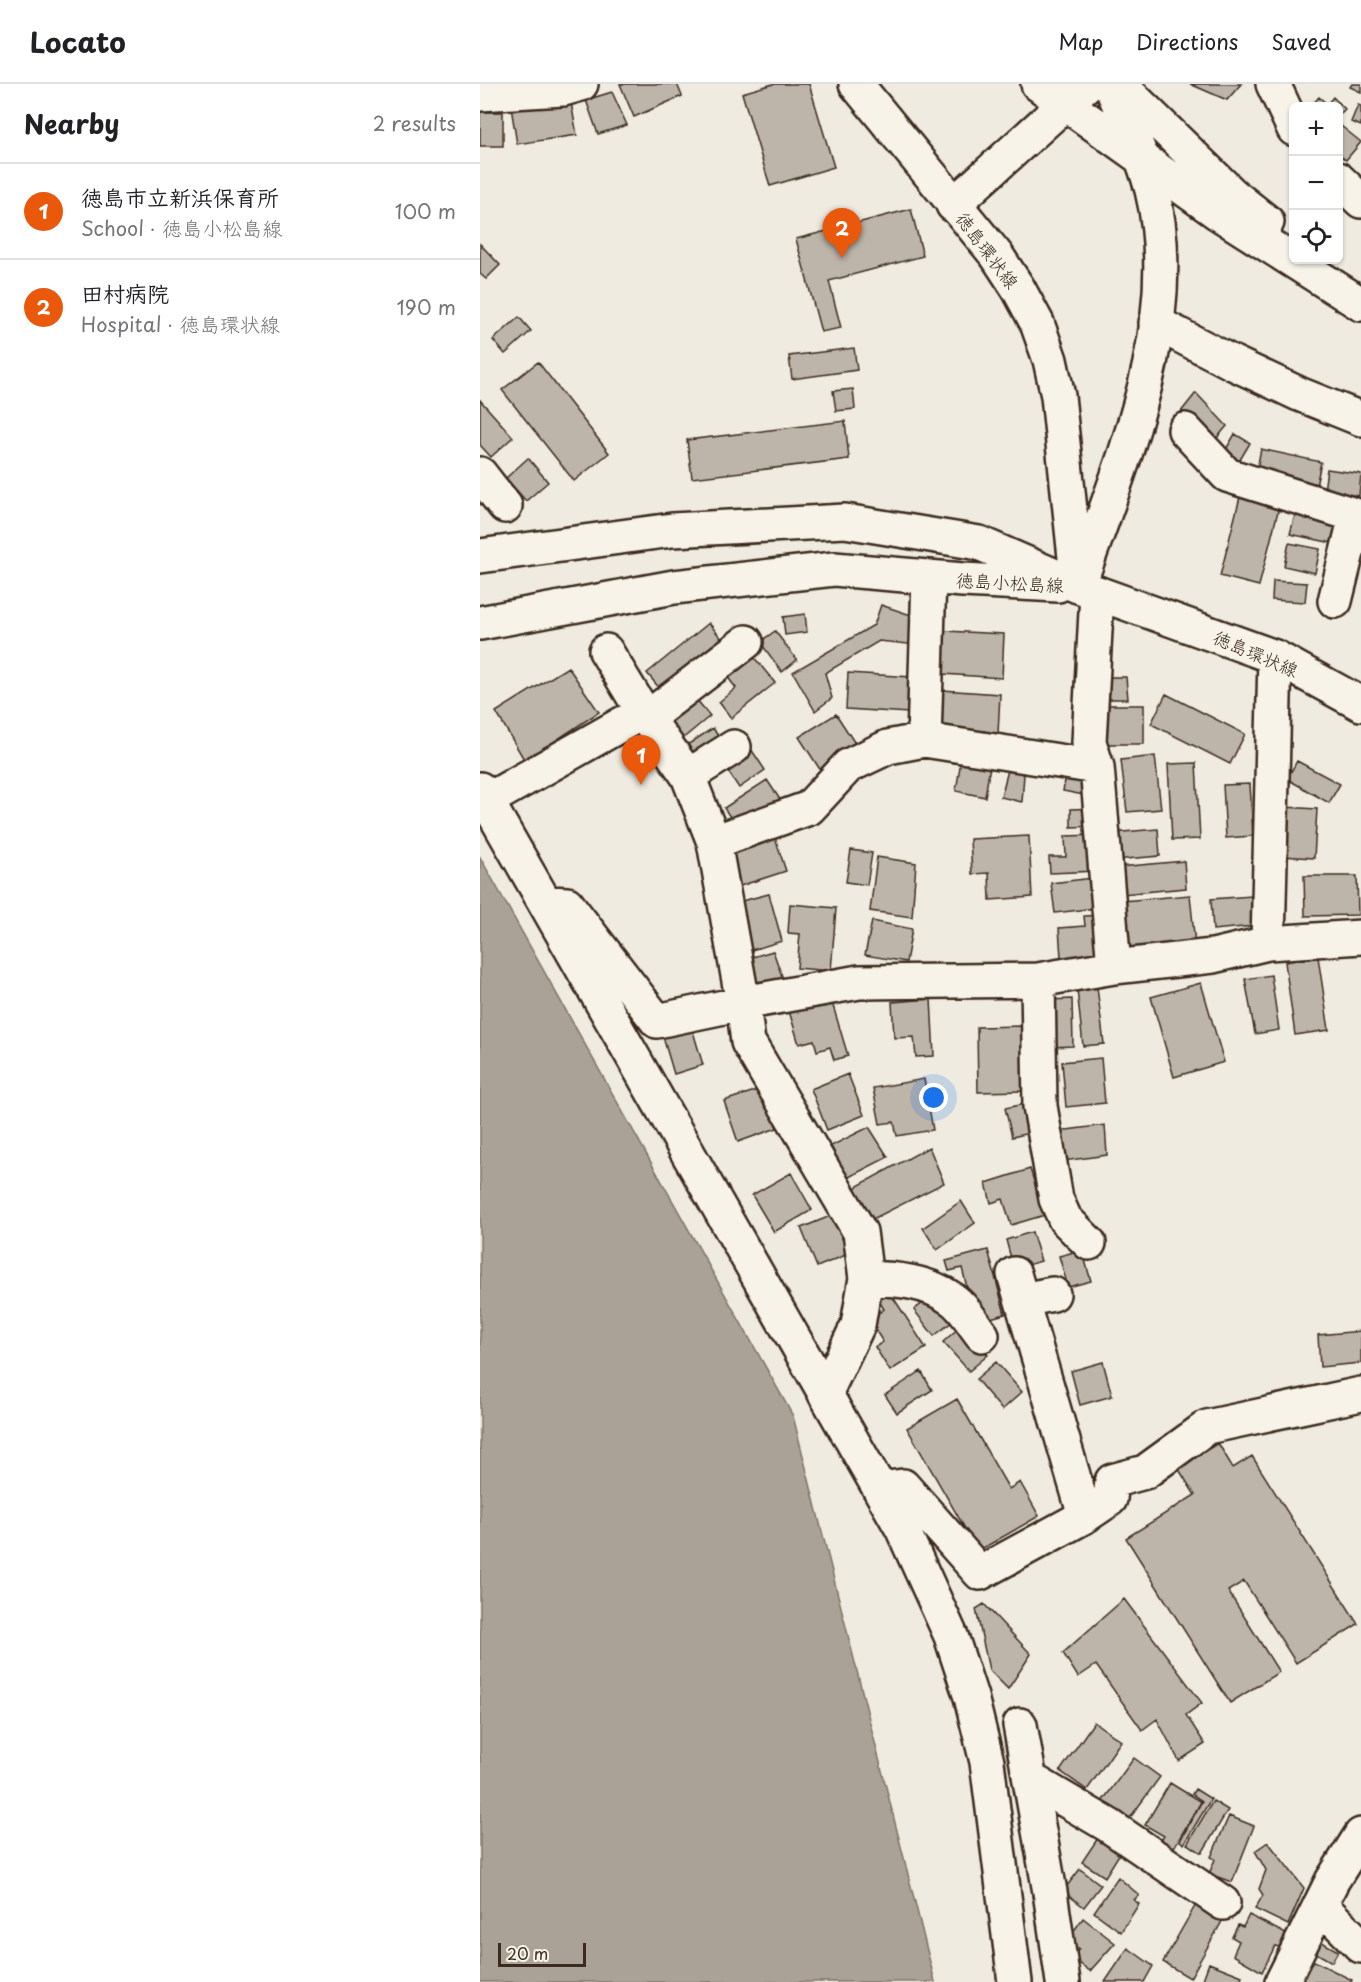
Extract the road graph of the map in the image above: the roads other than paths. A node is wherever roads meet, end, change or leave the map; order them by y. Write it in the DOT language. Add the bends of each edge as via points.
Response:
graph roads {
  1 [pos="581,84"];
  2 [pos="856,84"];
  3 [pos="1038,84"];
  4 [pos="1110,84"];
  5 [pos="1119,84"];
  6 [pos="1273,84"];
  7 [pos="483,90"];
  8 [pos="1076,94"];
  9 [pos="1289,120"];
  10 [pos="1143,160"];
  11 [pos="953,205"];
  12 [pos="1289,240"];
  13 [pos="1320,264"];
  14 [pos="1361,296"];
  15 [pos="1361,304"];
  16 [pos="1156,323"];
  17 [pos="1361,419"];
  18 [pos="1185,430"];
  19 [pos="480,474"];
  20 [pos="505,506"];
  21 [pos="1359,516"];
  22 [pos="480,556"];
  23 [pos="929,577"];
  24 [pos="1087,589"];
  25 [pos="1335,601"];
  26 [pos="480,623"];
  27 [pos="746,642"];
  28 [pos="606,651"];
  29 [pos="1275,657"];
  30 [pos="1361,704"];
  31 [pos="645,715"];
  32 [pos="924,740"];
  33 [pos="734,747"];
  34 [pos="1097,767"];
  35 [pos="688,776"];
  36 [pos="483,795"];
  37 [pos="714,842"];
  38 [pos="543,902"];
  39 [pos="1361,937"];
  40 [pos="1268,944"];
  41 [pos="1114,968"];
  42 [pos="1038,980"];
  43 [pos="743,1003"];
  44 [pos="1089,1243"];
  45 [pos="866,1278"];
  46 [pos="1053,1294"];
  47 [pos="982,1335"];
  48 [pos="825,1394"];
  49 [pos="1361,1394"];
  50 [pos="880,1490"];
  51 [pos="1085,1516"];
  52 [pos="1020,1725"];
  53 [pos="1030,1779"];
  54 [pos="1361,1834"];
  55 [pos="1338,1890"];
  56 [pos="1223,1903"];
  57 [pos="1361,1946"];
  58 [pos="1015,1982"];
  59 [pos="1063,1982"];
  60 [pos="1282,1982"];
  1 -- 7 [label="street" via="563,89"];
  2 -- 11 [label="street, 徳島環状線"];
  3 -- 8 [label="street"];
  4 -- 10 [label="street"];
  5 -- 12 [label="street" via="1233,195"];
  6 -- 9 [label="street"];
  8 -- 10 [label="street"];
  8 -- 11 [label="street"];
  10 -- 15 [label="street"];
  10 -- 16 [label="street" via="1159,227 1161,263"];
  11 -- 24 [label="street, 徳島環状線" via="997,256 1018,288 1037,323 1050,360"];
  13 -- 14 [label="street"];
  16 -- 17 [label="street" via="1280,385"];
  16 -- 24 [label="street" via="1149,371"];
  18 -- 21 [label="street" via="1227,475"];
  19 -- 20 [label="street"];
  21 -- 25 [label="street"];
  22 -- 24 [label="street, 徳島小松島線" via="672,530 845,522 979,543"];
  23 -- 24 [label="street, 徳島小松島線"];
  23 -- 26 [label="street, 徳島小松島線" via="834,568 674,587"];
  23 -- 32 [label="street"];
  24 -- 29 [label="street, 徳島環状線"];
  24 -- 34 [label="street" via="1089,742"];
  27 -- 31 [label="street"];
  28 -- 31 [label="street"];
  29 -- 30 [label="street, 徳島環状線"];
  29 -- 40 [label="street"];
  31 -- 35 [label="street"];
  31 -- 36 [label="street"];
  32 -- 34 [label="street"];
  32 -- 37 [label="street" via="888,747 848,766 809,808"];
  33 -- 35 [label="street"];
  34 -- 41 [label="street"];
  35 -- 37 [label="street"];
  36 -- 38 [label="street"];
  37 -- 43 [label="street"];
  38 -- 43 [label="street" via="567,904 657,1021"];
  38 -- 48 [label="street"];
  39 -- 40 [label="street"];
  40 -- 41 [label="street" via="1213,956"];
  41 -- 42 [label="street"];
  42 -- 43 [label="street" via="859,982"];
  42 -- 44 [label="street" via="1040,1106 1056,1199 1065,1219"];
  43 -- 45 [label="street" via="748,1042 860,1232"];
  45 -- 47 [label="street" via="930,1286 954,1300"];
  45 -- 48 [label="street" via="858,1325"];
  46 -- 51 [label="street" via="1018,1287 1070,1427"];
  48 -- 50 [label="street"];
  49 -- 51 [label="street" via="1207,1427 1145,1472 1112,1481 1110,1499"];
  50 -- 51 [label="street" via="903,1486 980,1573"];
  50 -- 58 [label="street" via="902,1528 951,1636 971,1697 987,1762"];
  52 -- 53 [label="street"];
  53 -- 56 [label="street" via="1108,1825"];
  53 -- 59 [label="street"];
  54 -- 55 [label="street"];
  55 -- 57 [label="street"];
  55 -- 60 [label="street"];
}
